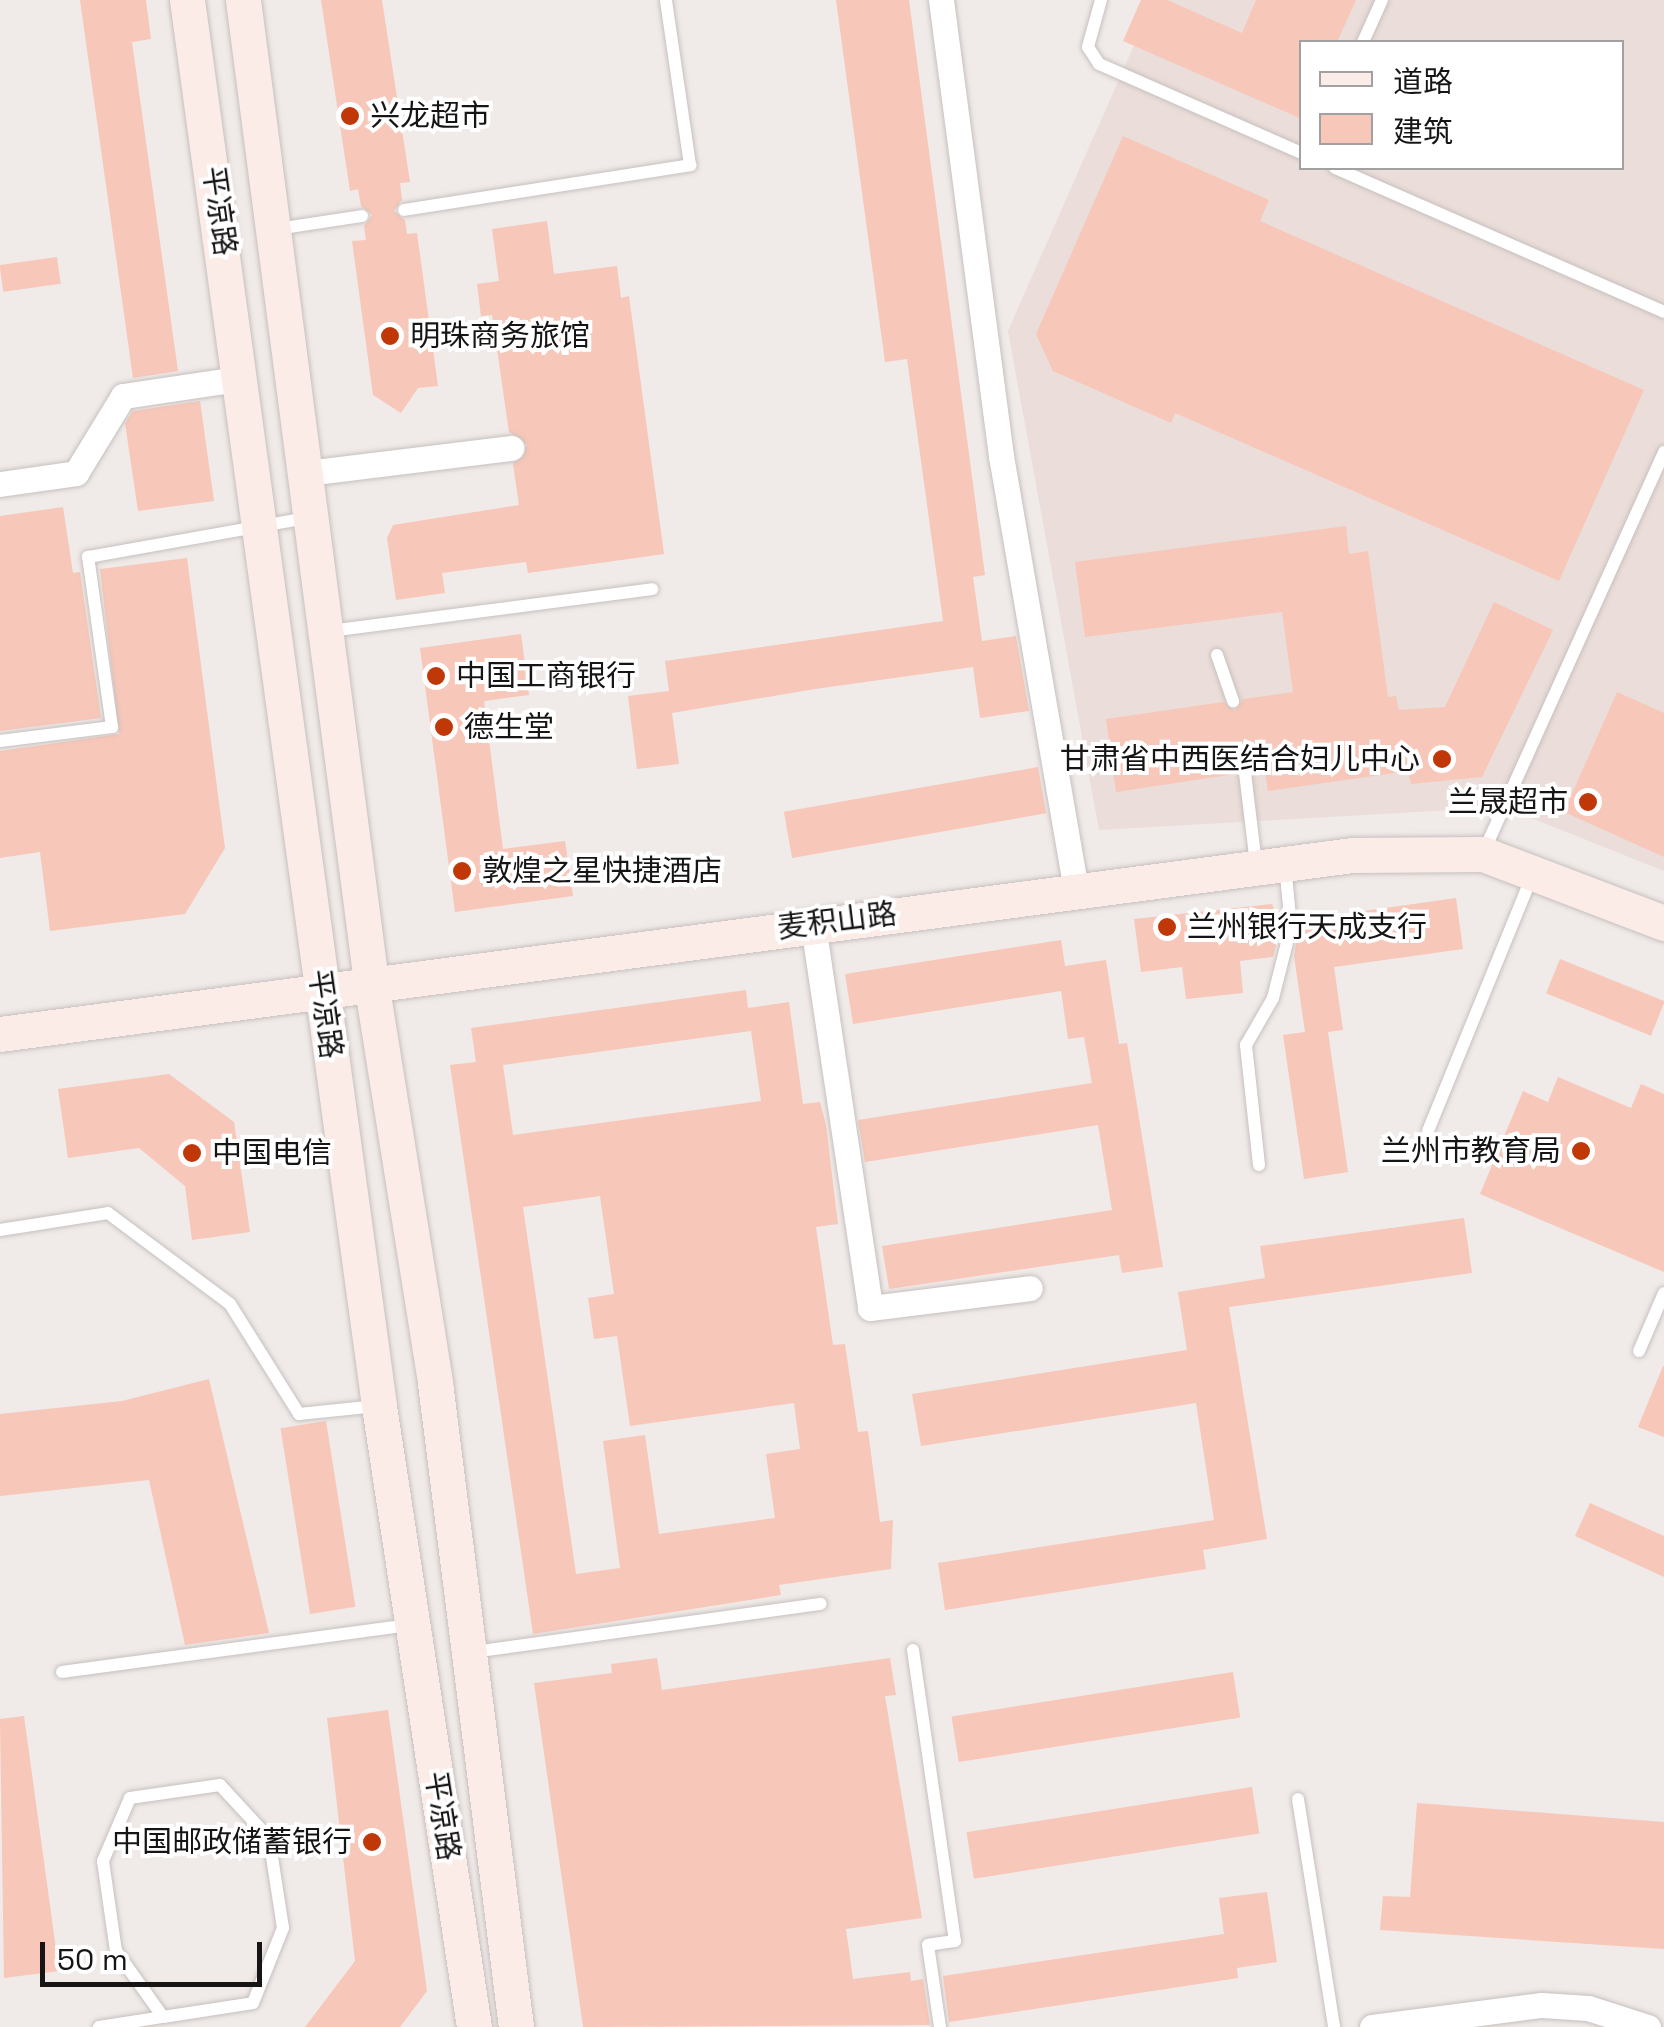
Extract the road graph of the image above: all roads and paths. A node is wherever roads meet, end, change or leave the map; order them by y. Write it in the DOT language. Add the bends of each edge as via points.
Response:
graph roads {
  1 [pos="188,0"];
  2 [pos="243,0"];
  3 [pos="666,0"];
  4 [pos="941,0"];
  5 [pos="1101,0"];
  6 [pos="1382,0"];
  7 [pos="1364,40"];
  8 [pos="1299,152"];
  9 [pos="1340,170"];
  10 [pos="404,210"];
  11 [pos="362,216"];
  12 [pos="277,229"];
  13 [pos="1664,312"];
  14 [pos="243,378"];
  15 [pos="511,448"];
  16 [pos="1664,452"];
  17 [pos="307,473"];
  18 [pos="0,484"];
  19 [pos="313,516"];
  20 [pos="262,526"];
  21 [pos="652,590"];
  22 [pos="327,632"];
  23 [pos="1217,655"];
  24 [pos="1233,700"];
  25 [pos="0,742"];
  26 [pos="1245,773"];
  27 [pos="1482,854"];
  28 [pos="1270,865"];
  29 [pos="1534,871"];
  30 [pos="1076,890"];
  31 [pos="1664,923"];
  32 [pos="813,925"];
  33 [pos="371,982"];
  34 [pos="322,988"];
  35 [pos="0,1034"];
  36 [pos="1428,1131"];
  37 [pos="1259,1164"];
  38 [pos="0,1230"];
  39 [pos="1030,1288"];
  40 [pos="1664,1293"];
  41 [pos="1640,1351"];
  42 [pos="380,1406"];
  43 [pos="820,1604"];
  44 [pos="413,1625"];
  45 [pos="913,1650"];
  46 [pos="471,1652"];
  47 [pos="62,1672"];
  48 [pos="1298,1799"];
  49 [pos="163,2017"];
  50 [pos="99,2027"];
  51 [pos="474,2027"];
  52 [pos="516,2027"];
  53 [pos="940,2027"];
  54 [pos="1334,2027"];
  55 [pos="1372,2027"];
  56 [pos="1648,2027"];
  1 -- 14 [label="street, 平凉路"];
  2 -- 12 [label="street, 平凉路"];
  3 -- 10 [label="lane" via="690,165"];
  4 -- 30 [label="street" via="1001,456"];
  5 -- 8 [label="lane" via="1088,47 1099,64"];
  6 -- 7 [label="lane"];
  9 -- 13 [label="lane"];
  11 -- 12 [label="lane"];
  12 -- 17 [label="street, 平凉路"];
  14 -- 18 [label="street" via="122,396 76,473"];
  14 -- 20 [label="street, 平凉路"];
  15 -- 17 [label="street"];
  16 -- 27 [label="lane"];
  17 -- 19 [label="street, 平凉路"];
  19 -- 20 [label="lane"];
  19 -- 22 [label="street, 平凉路"];
  20 -- 25 [label="lane" via="88,556 112,726"];
  20 -- 34 [label="street, 平凉路"];
  21 -- 22 [label="lane"];
  22 -- 33 [label="street, 平凉路"];
  23 -- 24 [label="lane"];
  26 -- 28 [label="lane"];
  27 -- 28 [label="street, 麦积山路" via="1352,854"];
  27 -- 29 [label="street, 麦积山路"];
  28 -- 30 [label="street, 麦积山路"];
  28 -- 37 [label="lane" via="1291,927 1273,998 1246,1045"];
  29 -- 31 [label="street, 麦积山路"];
  29 -- 36 [label="lane"];
  30 -- 32 [label="street, 麦积山路"];
  32 -- 33 [label="street, 麦积山路"];
  32 -- 39 [label="street" via="870,1308"];
  33 -- 34 [label="street, 麦积山路"];
  33 -- 46 [label="street, 平凉路"];
  34 -- 35 [label="street, 麦积山路"];
  34 -- 42 [label="street, 平凉路"];
  38 -- 42 [label="lane" via="108,1213 230,1304 299,1414"];
  40 -- 41 [label="lane"];
  42 -- 44 [label="street, 平凉路"];
  43 -- 46 [label="lane"];
  44 -- 47 [label="lane"];
  44 -- 51 [label="street, 平凉路"];
  45 -- 53 [label="lane" via="956,1941 928,1945"];
  46 -- 52 [label="street, 平凉路"];
  48 -- 54 [label="lane"];
  49 -- 49 [label="lane" via="253,2003 283,1928 269,1838 220,1785 130,1798 103,1860 116,1950"];
  49 -- 50 [label="lane"];
  55 -- 56 [label="street" via="1542,2005 1588,2008"];
}
